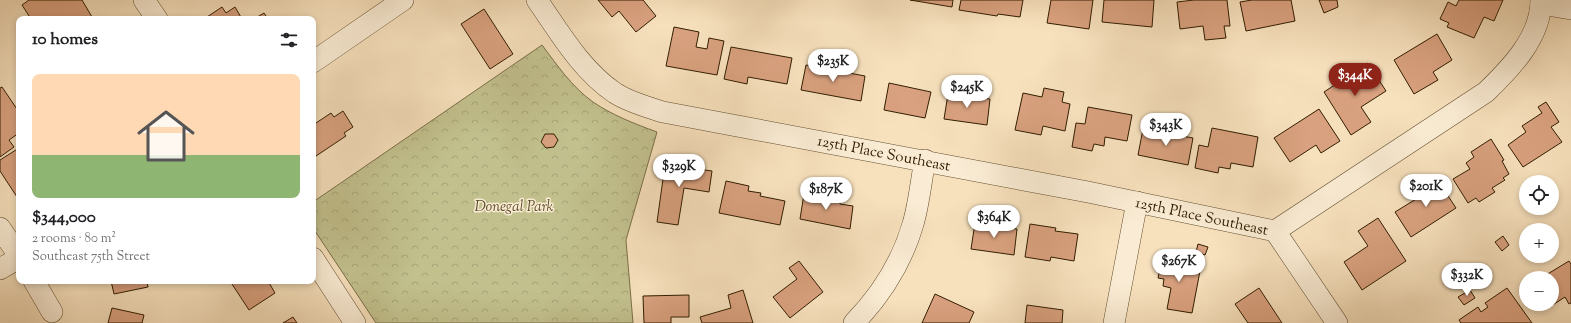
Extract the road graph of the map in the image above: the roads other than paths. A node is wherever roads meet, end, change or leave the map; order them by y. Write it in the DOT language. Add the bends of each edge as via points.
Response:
graph roads {
  1 [pos="144,0"];
  2 [pos="403,0"];
  3 [pos="537,0"];
  4 [pos="1541,2"];
  5 [pos="1571,9"];
  6 [pos="155,16"];
  7 [pos="316,60"];
  8 [pos="925,160"];
  9 [pos="1138,202"];
  10 [pos="0,228"];
  11 [pos="1275,231"];
  12 [pos="16,252"];
  13 [pos="16,259"];
  14 [pos="316,263"];
  15 [pos="0,270"];
  16 [pos="36,284"];
  17 [pos="52,312"];
  18 [pos="354,323"];
  19 [pos="854,323"];
  20 [pos="1114,323"];
  21 [pos="1337,323"];
  1 -- 6 [label="street"];
  2 -- 7 [label="street"];
  3 -- 8 [label="street, 125th Place Southeast" via="574,54 593,76 635,103 663,112"];
  4 -- 5 [label="street"];
  4 -- 11 [label="street" via="1536,28 1523,51 1505,74 1486,92"];
  8 -- 9 [label="street, 125th Place Southeast"];
  8 -- 19 [label="street" via="914,223 903,254 883,289"];
  9 -- 11 [label="street, 125th Place Southeast"];
  9 -- 20 [label="street"];
  10 -- 12 [label="street"];
  11 -- 21 [label="street"];
  13 -- 15 [label="street"];
  14 -- 18 [label="street"];
  16 -- 17 [label="street"];
}
